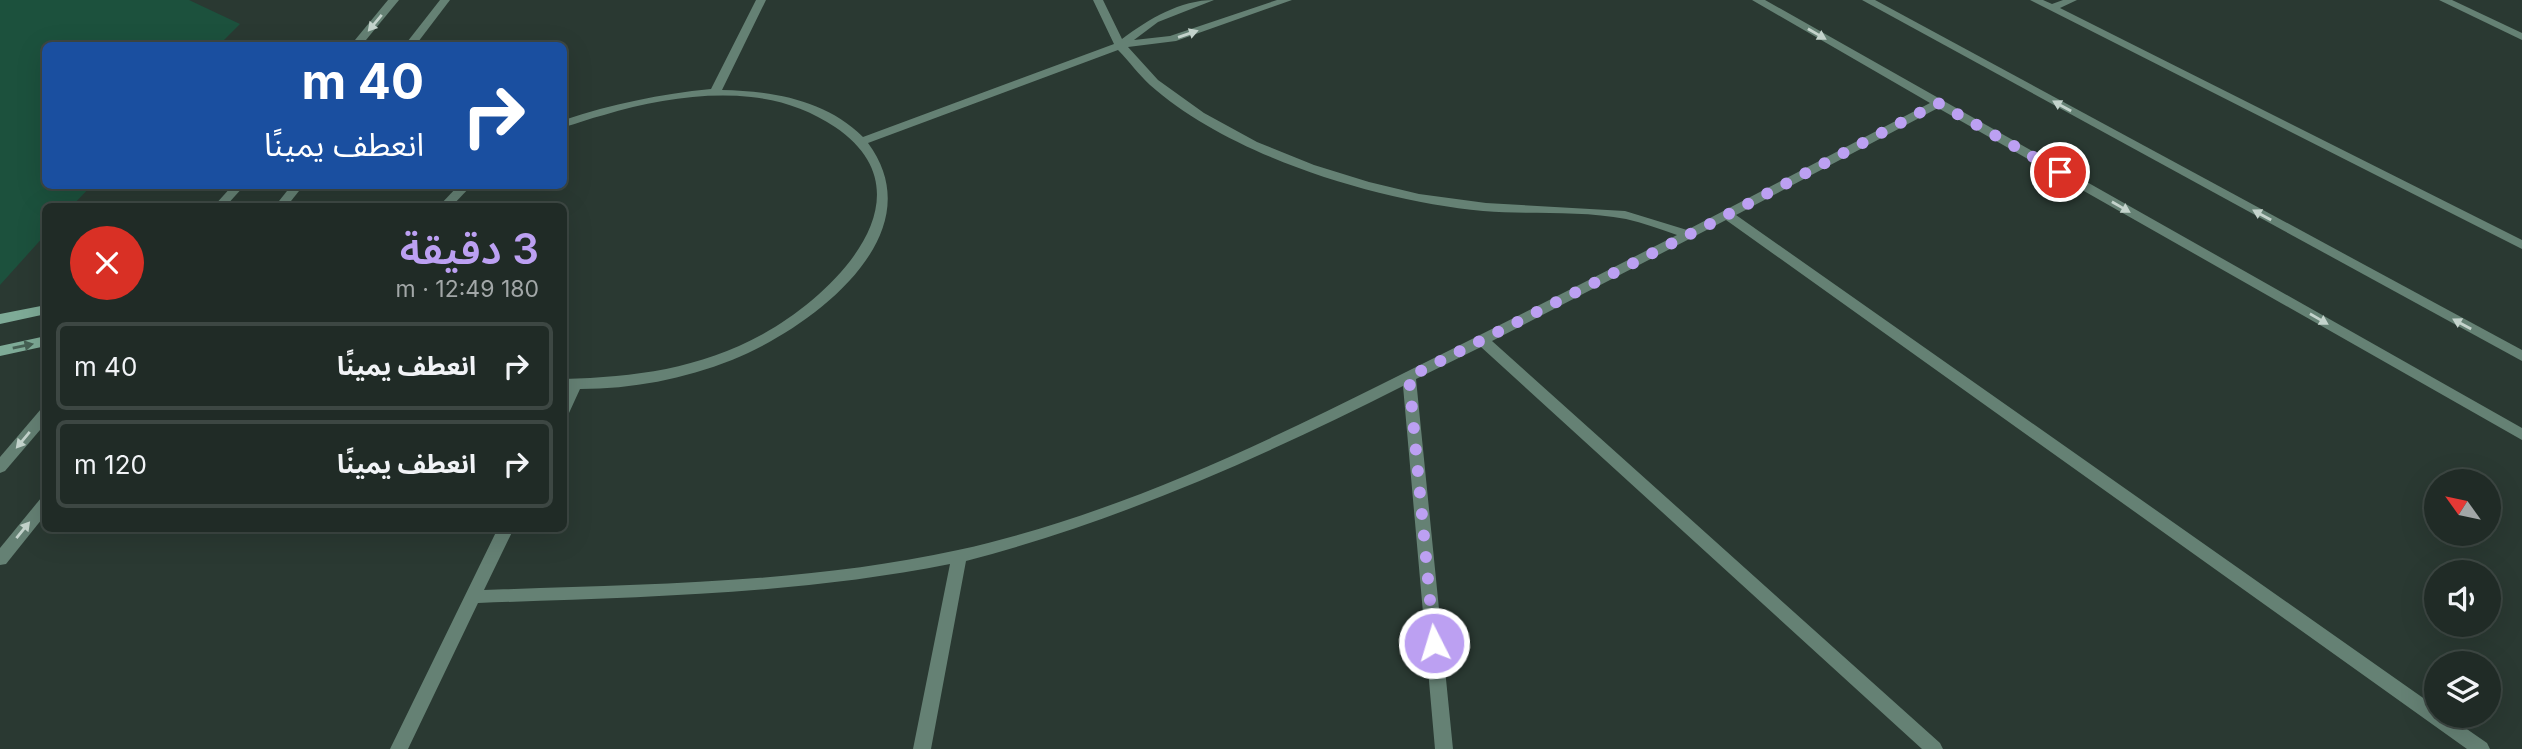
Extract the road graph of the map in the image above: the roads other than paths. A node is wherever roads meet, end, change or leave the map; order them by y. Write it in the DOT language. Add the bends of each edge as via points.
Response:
graph roads {
  1 [pos="394,0"];
  2 [pos="445,0"];
  3 [pos="761,0"];
  4 [pos="1098,0"];
  5 [pos="1209,0"];
  6 [pos="1287,0"];
  7 [pos="1757,0"];
  8 [pos="1867,0"];
  9 [pos="2035,0"];
  10 [pos="2072,0"];
  11 [pos="2444,0"];
  12 [pos="2052,8"];
  13 [pos="2522,37"];
  14 [pos="358,42"];
  15 [pos="412,42"];
  16 [pos="1121,45"];
  17 [pos="715,93"];
  18 [pos="1938,103"];
  19 [pos="567,123"];
  20 [pos="862,142"];
  21 [pos="234,189"];
  22 [pos="295,189"];
  23 [pos="462,189"];
  24 [pos="223,203"];
  25 [pos="283,203"];
  26 [pos="448,203"];
  27 [pos="1728,215"];
  28 [pos="1689,235"];
  29 [pos="2522,246"];
  30 [pos="42,310"];
  31 [pos="0,319"];
  32 [pos="1482,340"];
  33 [pos="42,342"];
  34 [pos="0,351"];
  35 [pos="2518,351"];
  36 [pos="1409,377"];
  37 [pos="569,384"];
  38 [pos="42,418"];
  39 [pos="2522,435"];
  40 [pos="0,467"];
  41 [pos="42,507"];
  42 [pos="504,532"];
  43 [pos="959,556"];
  44 [pos="0,559"];
  45 [pos="472,597"];
  46 [pos="399,749"];
  47 [pos="922,749"];
  48 [pos="1444,749"];
  49 [pos="1934,749"];
  50 [pos="2481,749"];
  1 -- 14 [label="street, one-way"];
  2 -- 15 [label="street"];
  3 -- 17 [label="street"];
  4 -- 16 [label="street"];
  5 -- 16 [label="street" via="1154,20"];
  16 -- 6 [label="street, one-way" via="1172,39"];
  7 -- 18 [label="street, one-way"];
  35 -- 8 [label="street, one-way"];
  9 -- 12 [label="street"];
  10 -- 12 [label="street"];
  11 -- 13 [label="street"];
  12 -- 29 [label="street"];
  16 -- 20 [label="street"];
  16 -- 28 [label="street" via="1150,78 1197,114 1303,166 1409,195 1466,205 1625,215"];
  17 -- 19 [label="street" via="629,103"];
  17 -- 20 [label="street" via="795,103 844,126"];
  18 -- 27 [label="street"];
  18 -- 39 [label="street, one-way"];
  20 -- 37 [label="street" via="881,179 879,222 853,269 832,292 774,334 699,366 626,381"];
  21 -- 24 [label="street"];
  22 -- 25 [label="street"];
  23 -- 26 [label="street"];
  27 -- 28 [label="street"];
  27 -- 50 [label="street"];
  28 -- 32 [label="street"];
  30 -- 31 [label="street"];
  32 -- 36 [label="street"];
  32 -- 49 [label="street"];
  34 -- 33 [label="street, one-way"];
  36 -- 43 [label="street" via="1190,482 1115,510"];
  36 -- 48 [label="street"];
  38 -- 40 [label="street, one-way"];
  44 -- 41 [label="street, one-way"];
  42 -- 45 [label="street"];
  43 -- 45 [label="street" via="779,583"];
  43 -- 47 [label="street"];
  45 -- 46 [label="street"];
}
